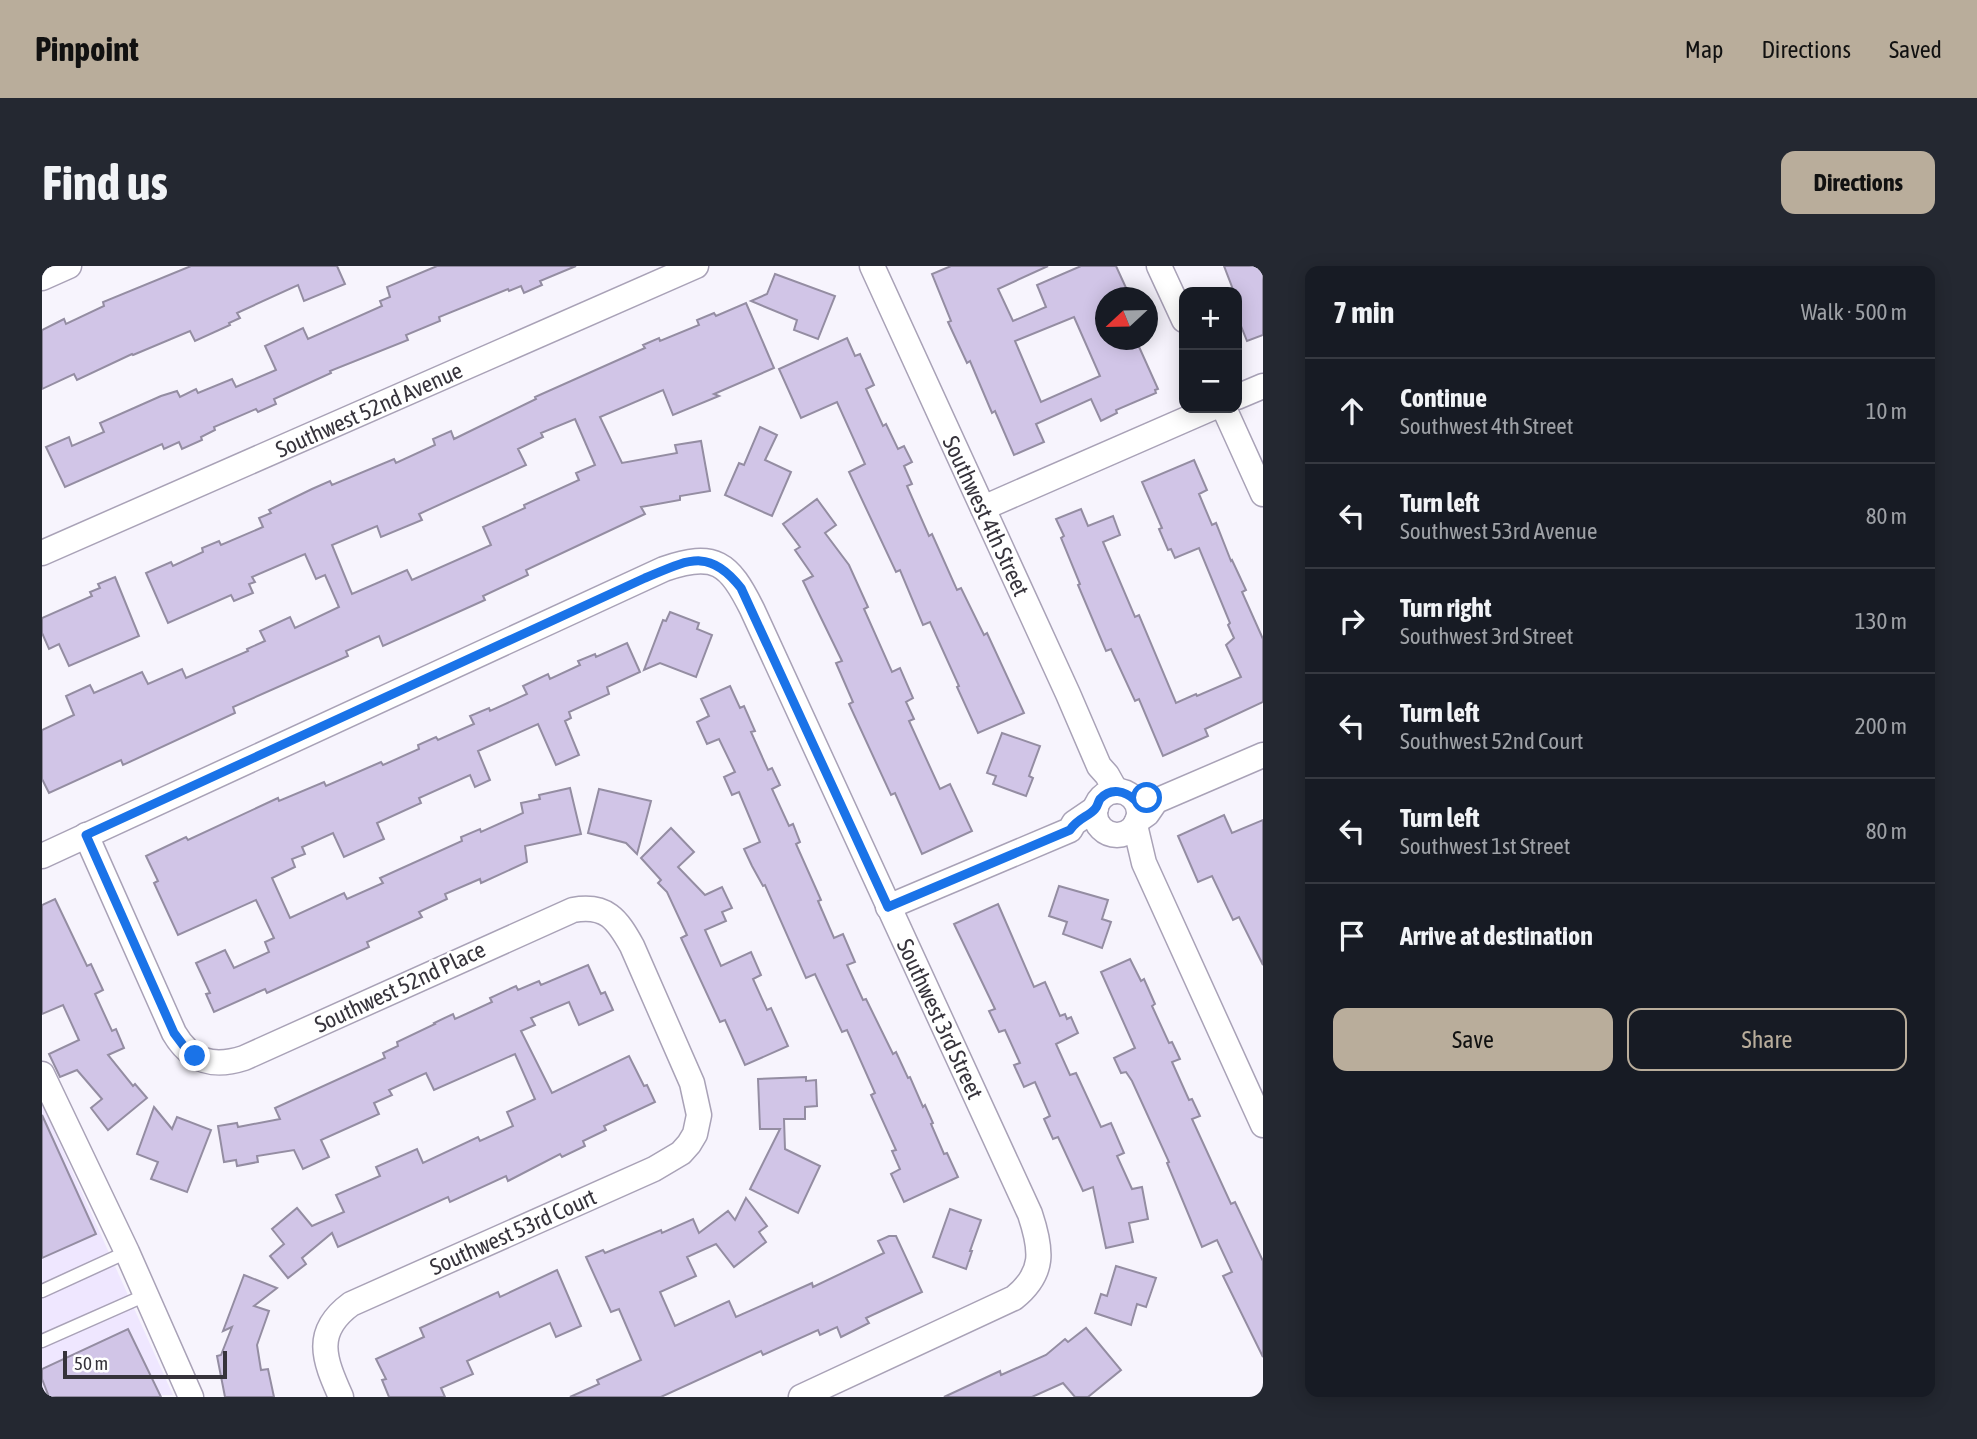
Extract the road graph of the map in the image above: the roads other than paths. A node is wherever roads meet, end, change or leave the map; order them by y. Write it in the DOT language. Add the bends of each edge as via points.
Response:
graph roads {
  1 [pos="69,266"];
  2 [pos="696,266"];
  3 [pos="872,266"];
  4 [pos="1159,266"];
  5 [pos="42,278"];
  6 [pos="1179,309"];
  7 [pos="1263,386"];
  8 [pos="1242,395"];
  9 [pos="1201,413"];
  10 [pos="1226,413"];
  11 [pos="1263,494"];
  12 [pos="982,509"];
  13 [pos="42,553"];
  14 [pos="1263,755"];
  15 [pos="1122,812"];
  16 [pos="86,835"];
  17 [pos="42,856"];
  18 [pos="888,907"];
  19 [pos="42,1074"];
  20 [pos="1263,1125"];
  21 [pos="697,1126"];
  22 [pos="127,1252"];
  23 [pos="42,1291"];
  24 [pos="146,1295"];
  25 [pos="42,1341"];
  26 [pos="191,1397"];
  27 [pos="341,1397"];
  28 [pos="801,1397"];
  1 -- 5 [label="street"];
  2 -- 13 [label="street, Southwest 52nd Avenue"];
  3 -- 12 [label="street, Southwest 4th Street"];
  4 -- 6 [label="street"];
  7 -- 8 [label="street"];
  9 -- 12 [label="street"];
  10 -- 11 [label="street"];
  12 -- 15 [label="street, Southwest 4th Street" via="1099,766 1098,790"];
  14 -- 15 [label="street"];
  15 -- 18 [label="street" via="1089,833 1070,830"];
  15 -- 20 [label="street, Southwest 4th Street"];
  16 -- 17 [label="street"];
  16 -- 18 [label="street, Southwest 3rd Street" via="645,578 691,561 712,562 732,576 752,609"];
  16 -- 21 [label="street, Southwest 52nd Place" via="174,1033 186,1049 205,1061 223,1064 550,918 573,910 606,912 632,946 692,1083"];
  18 -- 28 [label="street, Southwest 3rd Street" via="1030,1214 1039,1260 1035,1275 1014,1298"];
  19 -- 22 [label="street"];
  21 -- 27 [label="street, Southwest 53rd Court" via="689,1144 668,1162 351,1304 326,1334 328,1365"];
  22 -- 23 [label="lane"];
  22 -- 24 [label="street"];
  24 -- 25 [label="lane"];
  24 -- 26 [label="street"];
}
